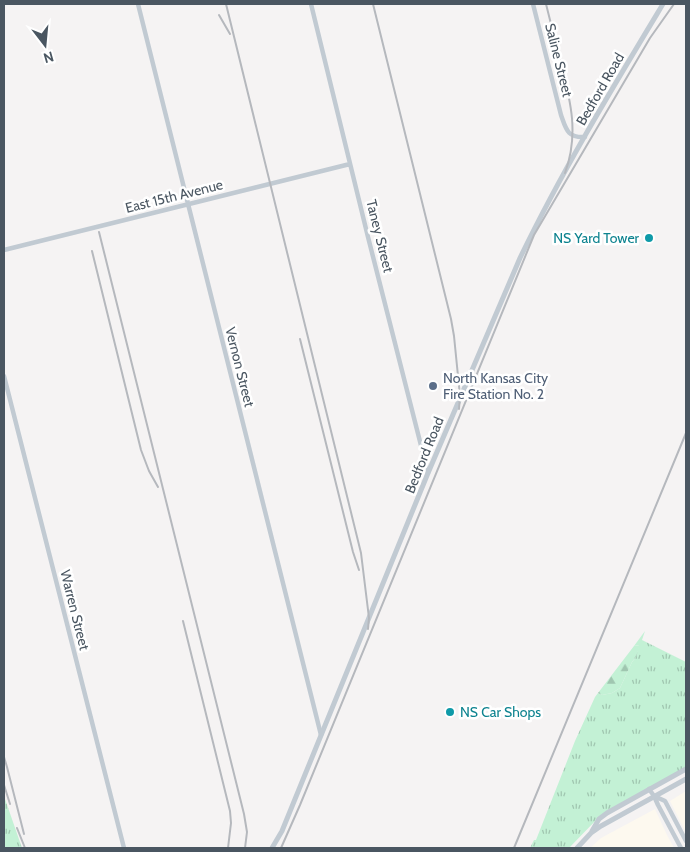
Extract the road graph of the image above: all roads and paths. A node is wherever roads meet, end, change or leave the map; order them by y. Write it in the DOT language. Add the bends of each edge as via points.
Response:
graph roads {
  1 [pos="138,4"];
  2 [pos="311,4"];
  3 [pos="534,4"];
  4 [pos="663,4"];
  5 [pos="585,137"];
  6 [pos="350,164"];
  7 [pos="188,204"];
  8 [pos="4,250"];
  9 [pos="4,376"];
  10 [pos="428,473"];
  11 [pos="321,735"];
  12 [pos="686,769"];
  13 [pos="686,779"];
  14 [pos="650,789"];
  15 [pos="654,796"];
  16 [pos="592,833"];
  17 [pos="686,841"];
  18 [pos="124,848"];
  19 [pos="272,848"];
  20 [pos="577,848"];
  21 [pos="681,848"];
  1 -- 7 [label="street, Vernon Street"];
  2 -- 6 [label="street, Taney Street"];
  3 -- 5 [label="street, Saline Street" via="565,127 570,135"];
  4 -- 5 [label="street, Bedford Road"];
  5 -- 10 [label="street, Bedford Road" via="520,258"];
  6 -- 7 [label="street, East 15th Avenue"];
  6 -- 10 [label="street, Taney Street"];
  7 -- 8 [label="street, East 15th Avenue"];
  7 -- 11 [label="street, Vernon Street"];
  9 -- 18 [label="street, Warren Street"];
  10 -- 11 [label="street, Bedford Road"];
  11 -- 19 [label="street, Bedford Road"];
  12 -- 14 [label="street"];
  13 -- 15 [label="street"];
  14 -- 15 [label="street"];
  14 -- 16 [label="street" via="599,819"];
  15 -- 16 [label="street"];
  15 -- 17 [label="street" via="665,801"];
  15 -- 21 [label="street"];
  16 -- 20 [label="street"];
}
